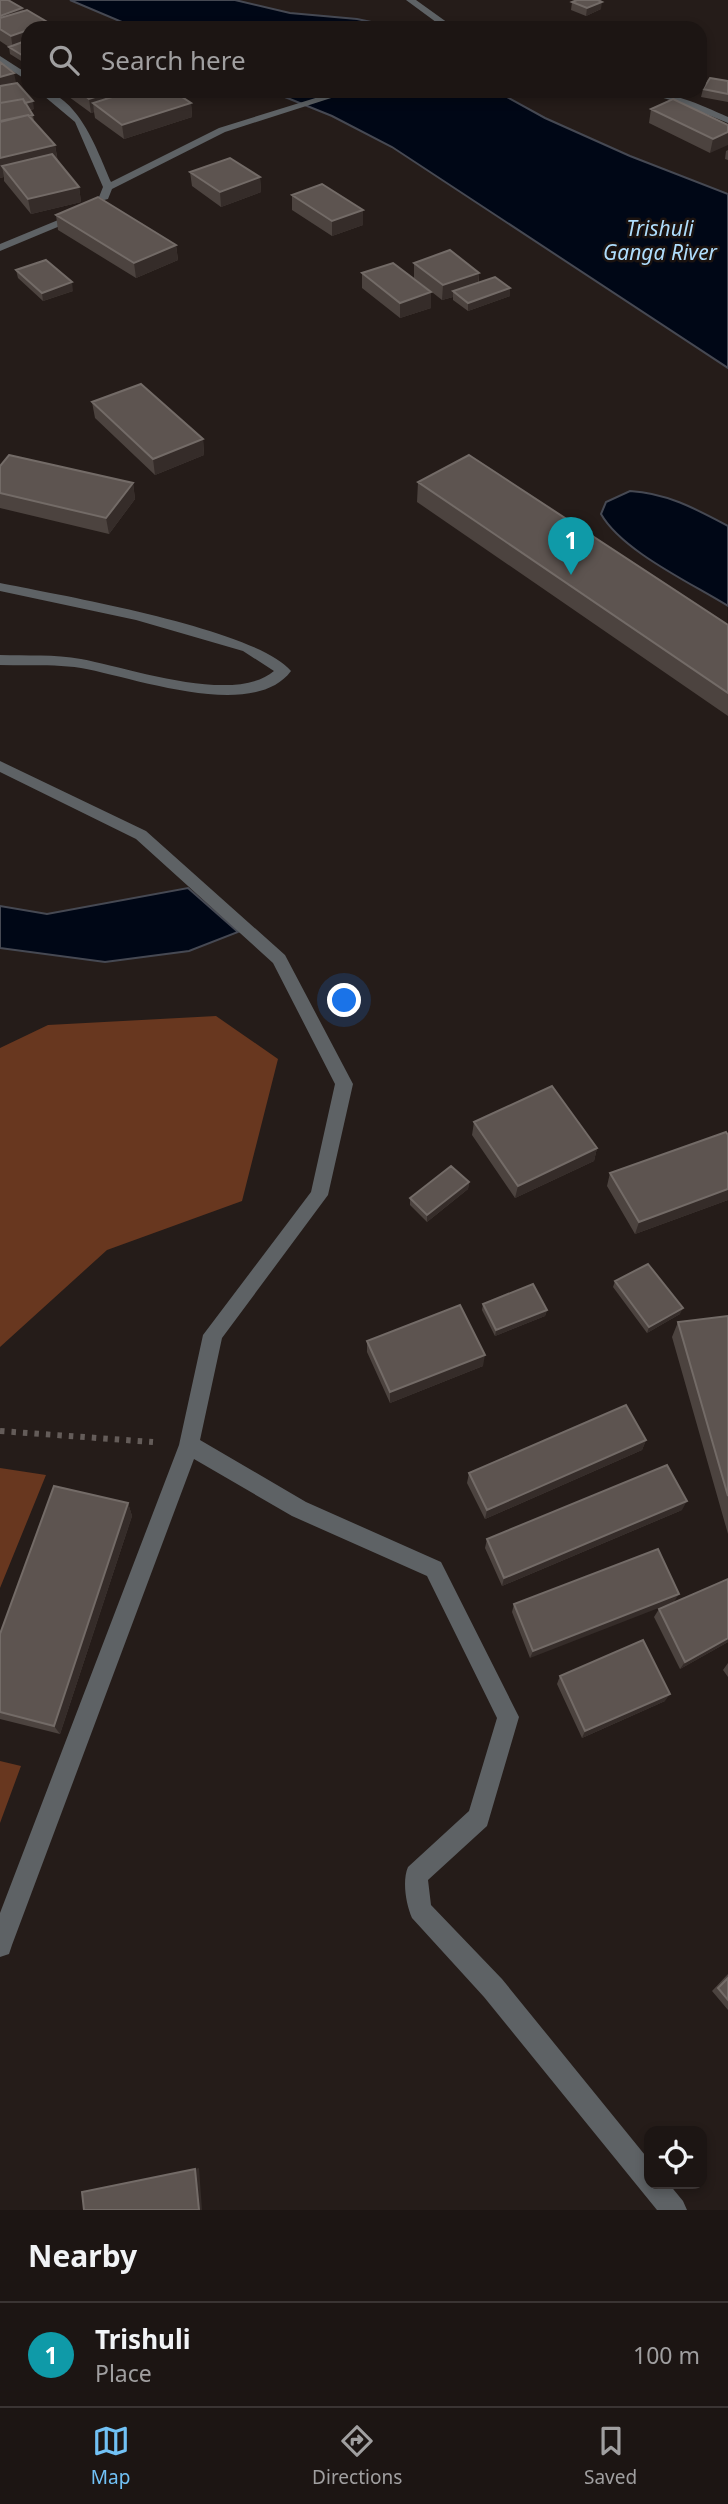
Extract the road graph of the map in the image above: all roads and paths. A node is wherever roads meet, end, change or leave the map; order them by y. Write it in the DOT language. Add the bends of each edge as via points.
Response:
graph roads {
  1 [pos="410,0"];
  2 [pos="440,21"];
  3 [pos="0,60"];
  4 [pos="21,74"];
  5 [pos="51,98"];
  6 [pos="325,98"];
  7 [pos="673,98"];
  8 [pos="728,120"];
  9 [pos="108,187"];
  10 [pos="102,205"];
  11 [pos="90,209"];
  12 [pos="0,248"];
  13 [pos="0,587"];
  14 [pos="0,660"];
  15 [pos="0,766"];
  16 [pos="0,1431"];
  17 [pos="189,1445"];
  18 [pos="0,1945"];
  19 [pos="644,2173"];
  20 [pos="657,2189"];
  21 [pos="674,2210"];
  1 -- 2 [label="street"];
  3 -- 4 [label="street"];
  5 -- 9 [label="street" via="79,121"];
  6 -- 9 [label="street" via="222,130"];
  7 -- 8 [label="street"];
  9 -- 10 [label="street"];
  11 -- 12 [label="street"];
  13 -- 14 [label="street" via="137,616 248,648 284,671 267,685 234,690 181,686 78,663"];
  15 -- 17 [label="street" via="141,835 279,958 344,1084 319,1195 213,1335"];
  16 -- 17 [label="path"];
  17 -- 18 [label="street"];
  17 -- 19 [label="street" via="299,1509 434,1569 508,1717 479,1818 416,1875 420,1910 493,1988"];
  20 -- 21 [label="street"];
}
